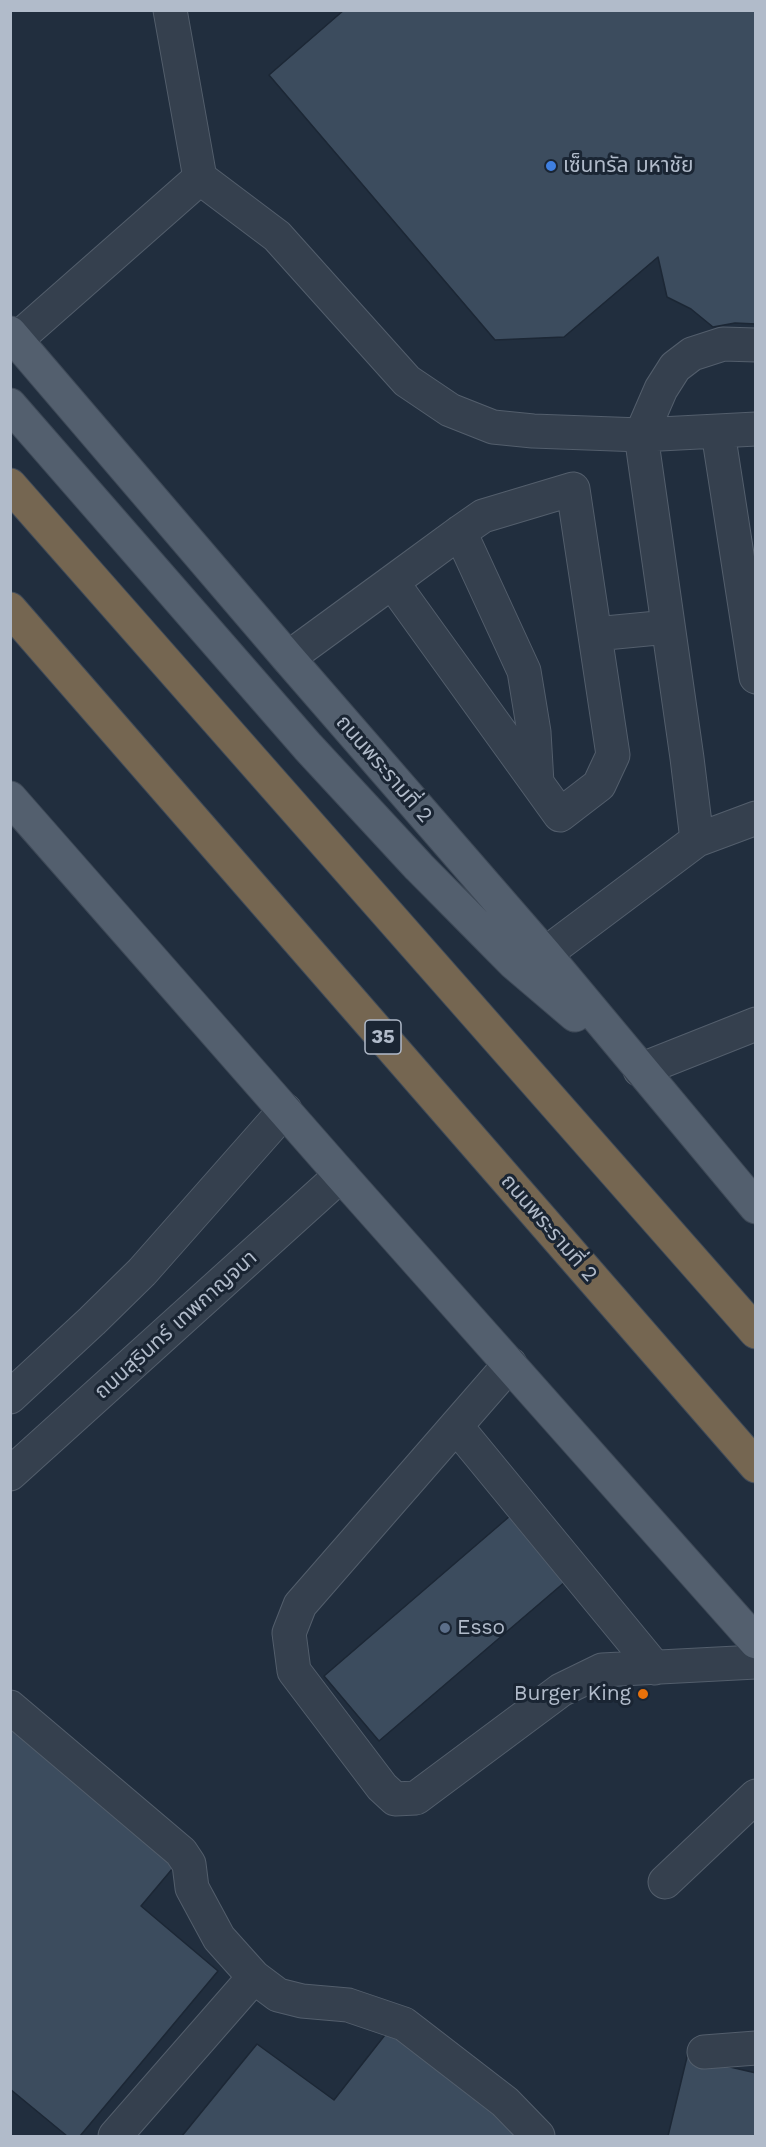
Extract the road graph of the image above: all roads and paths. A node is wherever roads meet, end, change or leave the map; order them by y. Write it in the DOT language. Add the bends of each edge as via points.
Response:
graph roads {
  1 [pos="170,10"];
  2 [pos="200,178"];
  3 [pos="14,337"];
  4 [pos="756,345"];
  5 [pos="10,405"];
  6 [pos="756,429"];
  7 [pos="718,432"];
  8 [pos="641,435"];
  9 [pos="10,485"];
  10 [pos="460,532"];
  11 [pos="392,582"];
  12 [pos="10,609"];
  13 [pos="668,627"];
  14 [pos="595,634"];
  15 [pos="288,658"];
  16 [pos="756,677"];
  17 [pos="10,777"];
  18 [pos="537,783"];
  19 [pos="10,798"];
  20 [pos="756,818"];
  21 [pos="697,840"];
  22 [pos="54,850"];
  23 [pos="545,954"];
  24 [pos="756,1024"];
  25 [pos="640,1070"];
  26 [pos="285,1110"];
  27 [pos="341,1175"];
  28 [pos="756,1207"];
  29 [pos="756,1332"];
  30 [pos="510,1364"];
  31 [pos="10,1397"];
  32 [pos="456,1426"];
  33 [pos="756,1466"];
  34 [pos="10,1474"];
  35 [pos="756,1642"];
  36 [pos="756,1662"];
  37 [pos="655,1668"];
  38 [pos="10,1707"];
  39 [pos="756,1796"];
  40 [pos="665,1882"];
  41 [pos="254,1977"];
  42 [pos="756,2048"];
  43 [pos="704,2052"];
  44 [pos="115,2136"];
  45 [pos="538,2136"];
  1 -- 2 [label="street"];
  2 -- 3 [label="street"];
  2 -- 8 [label="street" via="277,236 406,381 450,410 494,427"];
  3 -- 15 [label="main road, ถนนพระรามที่ 2"];
  4 -- 8 [label="street" via="723,344 683,360 661,389"];
  5 -- 25 [label="main road" via="308,747 419,867 514,963"];
  6 -- 7 [label="street"];
  7 -- 8 [label="street"];
  7 -- 16 [label="street"];
  8 -- 13 [label="street"];
  9 -- 29 [label="highway"];
  10 -- 11 [label="street"];
  10 -- 14 [label="street" via="483,516 573,489"];
  10 -- 18 [label="street" via="524,671"];
  11 -- 15 [label="street"];
  11 -- 18 [label="street"];
  12 -- 33 [label="highway, ถนนพระรามที่ 2 / 35"];
  13 -- 14 [label="street"];
  13 -- 21 [label="street"];
  14 -- 18 [label="street" via="613,755 599,785 560,815"];
  15 -- 23 [label="main road, ถนนพระรามที่ 2"];
  17 -- 22 [label="main road"];
  19 -- 22 [label="main road"];
  20 -- 21 [label="street"];
  21 -- 23 [label="street"];
  22 -- 26 [label="main road"];
  23 -- 25 [label="main road, ถนนพระรามที่ 2"];
  24 -- 25 [label="street"];
  25 -- 28 [label="main road, ถนนพระรามที่ 2"];
  26 -- 27 [label="main road"];
  26 -- 31 [label="street" via="142,1272"];
  27 -- 30 [label="main road"];
  27 -- 34 [label="street, ถนนสุรินทร์ เทพกาญจนา"];
  30 -- 32 [label="street"];
  30 -- 35 [label="main road"];
  32 -- 37 [label="street"];
  32 -- 37 [label="street" via="300,1605 289,1633 294,1671 382,1787 395,1798 416,1798 561,1690 602,1670"];
  36 -- 37 [label="street"];
  38 -- 41 [label="street" via="182,1852 189,1864 192,1888 219,1938"];
  39 -- 40 [label="street"];
  41 -- 44 [label="street"];
  41 -- 45 [label="street" via="278,1995 348,2005 404,2024 505,2102"];
  42 -- 43 [label="street"];
}
